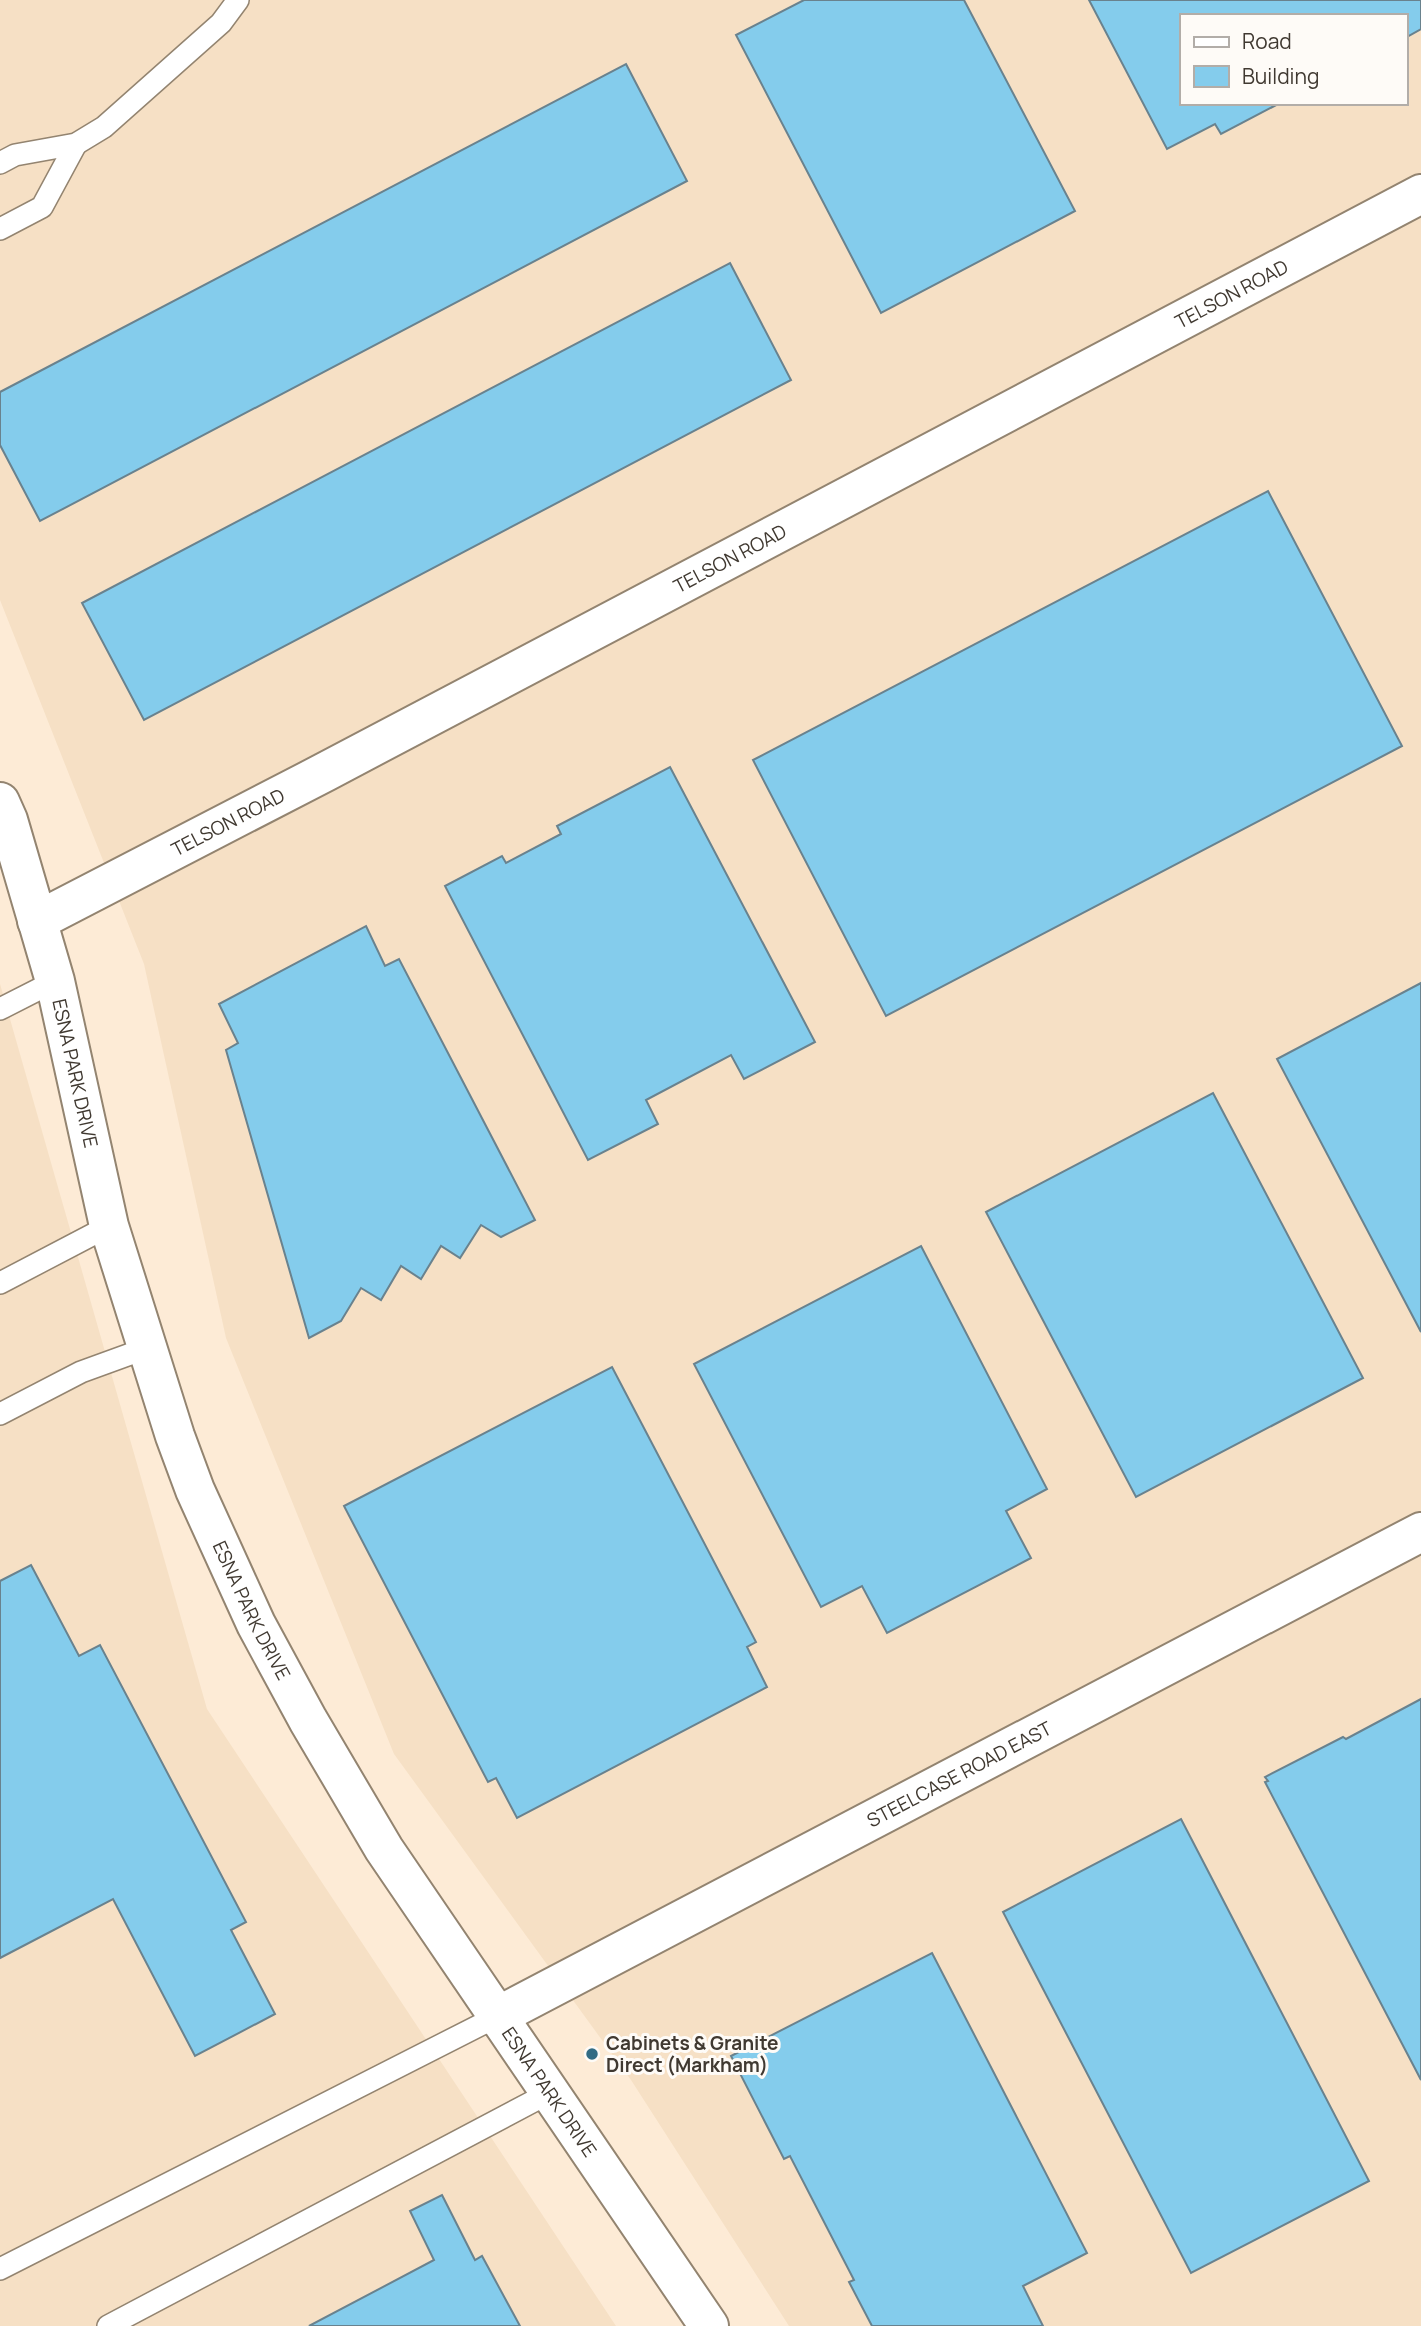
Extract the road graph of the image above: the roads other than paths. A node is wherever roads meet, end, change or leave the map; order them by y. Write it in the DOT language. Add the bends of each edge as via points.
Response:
graph roads {
  1 [pos="238,0"];
  2 [pos="76,144"];
  3 [pos="0,163"];
  4 [pos="1421,194"];
  5 [pos="0,229"];
  6 [pos="0,802"];
  7 [pos="37,921"];
  8 [pos="55,981"];
  9 [pos="0,1009"];
  10 [pos="109,1226"];
  11 [pos="0,1283"];
  12 [pos="148,1349"];
  13 [pos="0,1414"];
  14 [pos="1421,1532"];
  15 [pos="496,2017"];
  16 [pos="549,2093"];
  17 [pos="0,2269"];
  18 [pos="108,2326"];
  19 [pos="709,2326"];
  1 -- 2 [label="lane" via="221,23 104,127"];
  2 -- 3 [label="lane" via="15,155"];
  2 -- 5 [label="lane" via="42,206"];
  4 -- 7 [label="street, TELSON ROAD"];
  6 -- 7 [label="street, ESNA PARK DRIVE"];
  7 -- 8 [label="street, ESNA PARK DRIVE"];
  8 -- 9 [label="lane"];
  8 -- 10 [label="street, ESNA PARK DRIVE"];
  10 -- 11 [label="lane"];
  10 -- 12 [label="street, ESNA PARK DRIVE"];
  12 -- 13 [label="lane" via="81,1372"];
  12 -- 15 [label="street, ESNA PARK DRIVE" via="195,1490 256,1624 384,1849"];
  14 -- 15 [label="street, STEELCASE ROAD EAST"];
  15 -- 16 [label="street, ESNA PARK DRIVE"];
  15 -- 17 [label="lane"];
  16 -- 18 [label="lane"];
  16 -- 19 [label="street, ESNA PARK DRIVE"];
}
